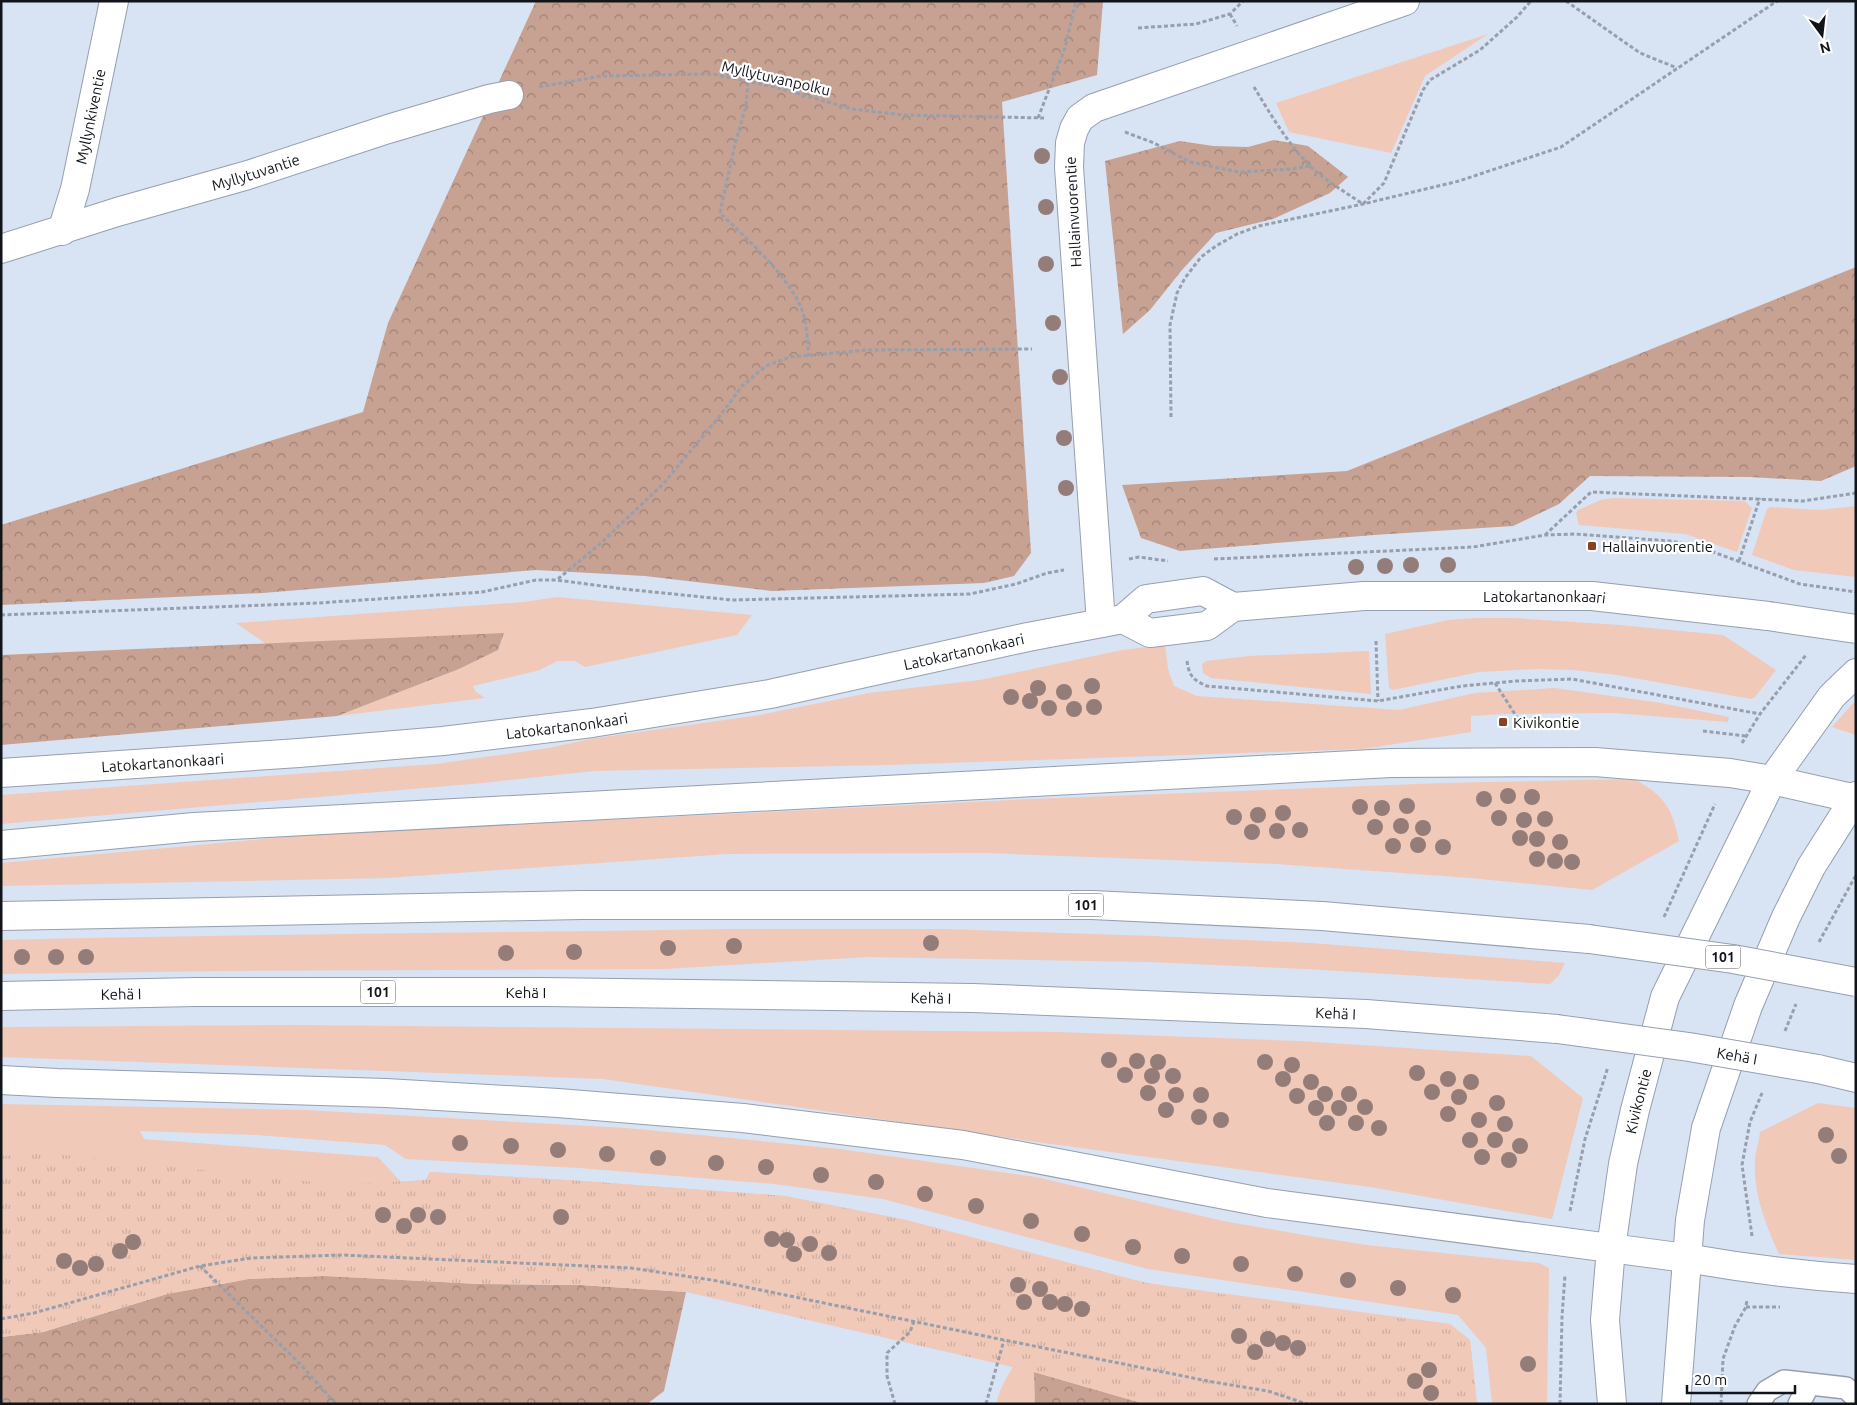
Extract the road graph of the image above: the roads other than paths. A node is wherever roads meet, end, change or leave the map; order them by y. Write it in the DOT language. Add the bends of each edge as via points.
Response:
graph roads {
  1 [pos="114,1"];
  2 [pos="1405,1"];
  3 [pos="509,95"];
  4 [pos="62,230"];
  5 [pos="1,249"];
  6 [pos="1112,621"];
  7 [pos="1856,629"];
  8 [pos="1856,673"];
  9 [pos="1,773"];
  10 [pos="1772,780"];
  11 [pos="1855,798"];
  12 [pos="1,845"];
  13 [pos="1,916"];
  14 [pos="1856,982"];
  15 [pos="1,996"];
  16 [pos="1856,1078"];
  17 [pos="1,1080"];
  18 [pos="1610,1248"];
  19 [pos="1686,1258"];
  20 [pos="1856,1279"];
  21 [pos="1809,1384"];
  22 [pos="1856,1397"];
  23 [pos="1612,1404"];
  24 [pos="1676,1404"];
  25 [pos="1758,1404"];
  26 [pos="1799,1404"];
  1 -- 4 [label="main road, Myllynkiventie" via="75,189"];
  2 -- 6 [label="main road, Hallainvuorentie" via="1094,108 1080,118 1070,143 1070,191 1087,413"];
  3 -- 4 [label="main road, Myllytuvantie"];
  4 -- 5 [label="main road, Myllytuvantie"];
  6 -- 7 [label="main road, Latokartanonkaari, bridge" via="1146,599 1203,592 1233,607 1364,596 1592,596"];
  6 -- 9 [label="main road, Latokartanonkaari" via="770,694 592,723 434,742"];
  8 -- 10 [label="main road, Kivikontie" via="1832,696"];
  10 -- 11 [label="main road"];
  10 -- 12 [label="main road" via="1721,772 1595,762 1391,763 194,827"];
  10 -- 18 [label="main road, Kivikontie" via="1666,997 1635,1110"];
  11 -- 19 [label="main road" via="1811,868 1748,1006 1706,1128"];
  13 -- 14 [label="main road, 101, bridge" via="581,905 1092,905 1322,916 1588,940 1734,959"];
  15 -- 16 [label="main road, Kehä I / 101, bridge" via="196,992 545,992 973,998 1366,1014 1557,1029 1689,1047"];
  17 -- 18 [label="main road" via="386,1093 744,1118 963,1145 1267,1203"];
  18 -- 19 [label="main road"];
  18 -- 23 [label="main road, Kivikontie" via="1605,1320"];
  19 -- 20 [label="main road" via="1768,1271"];
  19 -- 24 [label="main road"];
  21 -- 22 [label="lane" via="1846,1388"];
  21 -- 25 [label="lane" via="1784,1381 1767,1390"];
  21 -- 26 [label="lane"];
}
